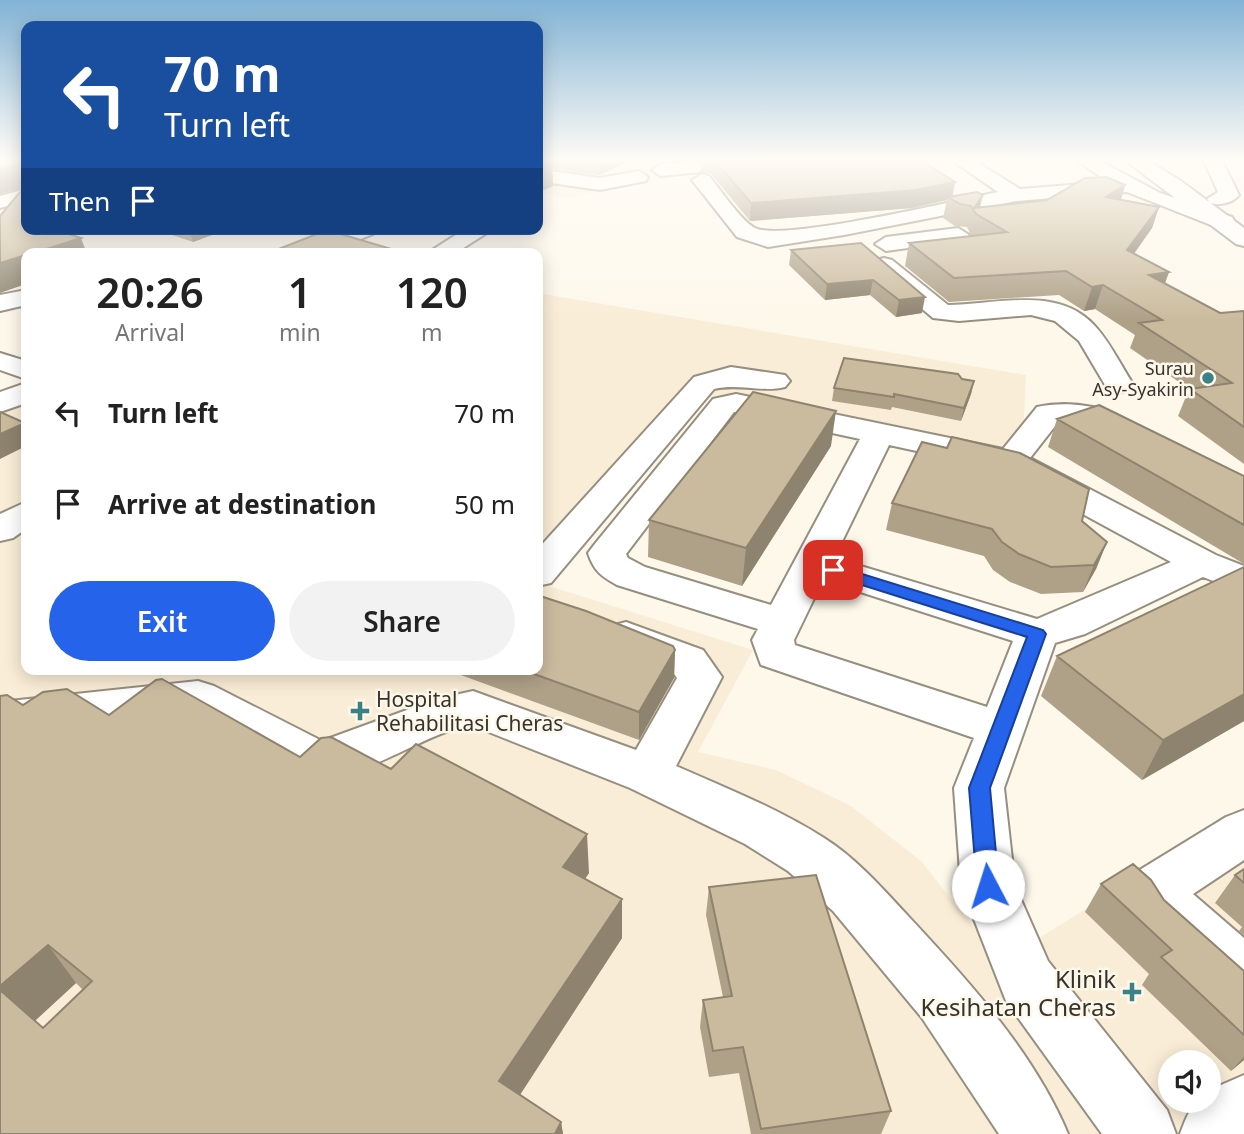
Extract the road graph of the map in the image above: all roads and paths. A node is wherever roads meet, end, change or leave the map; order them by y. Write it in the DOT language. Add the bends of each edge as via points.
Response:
graph roads {
  1 [pos="731,214"];
  2 [pos="919,214"];
  3 [pos="1195,214"];
  4 [pos="1211,214"];
  5 [pos="1223,222"];
  6 [pos="832,231"];
  7 [pos="351,235"];
  8 [pos="471,235"];
  9 [pos="958,235"];
  10 [pos="1244,239"];
  11 [pos="320,248"];
  12 [pos="448,248"];
  13 [pos="854,251"];
  14 [pos="21,299"];
  15 [pos="0,303"];
  16 [pos="0,360"];
  17 [pos="21,368"];
  18 [pos="775,381"];
  19 [pos="1118,384"];
  20 [pos="21,393"];
  21 [pos="0,403"];
  22 [pos="879,433"];
  23 [pos="1148,446"];
  24 [pos="1012,461"];
  25 [pos="21,516"];
  26 [pos="0,530"];
  27 [pos="812,564"];
  28 [pos="1202,564"];
  29 [pos="543,567"];
  30 [pos="1244,580"];
  31 [pos="562,611"];
  32 [pos="782,622"];
  33 [pos="1037,634"];
  34 [pos="0,719"];
  35 [pos="1001,729"];
  36 [pos="647,774"];
  37 [pos="1244,832"];
  38 [pos="1244,976"];
  39 [pos="1244,1108"];
  40 [pos="1035,1134"];
  41 [pos="1143,1134"];
  42 [pos="1213,1134"];
  1 -- 6 [label="street" via="756,237 778,240"];
  2 -- 6 [label="street"];
  3 -- 5 [label="street"];
  4 -- 5 [label="street"];
  5 -- 10 [label="street"];
  6 -- 13 [label="street"];
  7 -- 11 [label="street"];
  8 -- 12 [label="street"];
  9 -- 13 [label="street"];
  13 -- 19 [label="street" via="942,313 1040,307 1058,312 1082,327"];
  14 -- 15 [label="street"];
  16 -- 17 [label="street"];
  18 -- 29 [label="street" via="731,376 704,383"];
  20 -- 21 [label="street"];
  22 -- 24 [label="street"];
  22 -- 27 [label="street"];
  22 -- 32 [label="street" via="736,403 724,405 607,553 611,565 631,576"];
  23 -- 24 [label="street" via="1088,415 1058,411 1048,414"];
  24 -- 28 [label="street"];
  25 -- 26 [label="street"];
  27 -- 32 [label="street"];
  27 -- 33 [label="street"];
  28 -- 30 [label="street"];
  28 -- 33 [label="street" via="1070,624"];
  31 -- 36 [label="street" via="688,661 700,677"];
  32 -- 35 [label="street" via="773,640 776,654"];
  33 -- 35 [label="street"];
  34 -- 36 [label="street" via="198,698 317,760 473,708"];
  35 -- 41 [label="street" via="979,788 988,886 1027,981"];
  36 -- 40 [label="street" via="774,835 807,855 852,894 943,997"];
  37 -- 38 [label="street" via="1157,888 1157,897"];
  39 -- 42 [label="street"];
}
